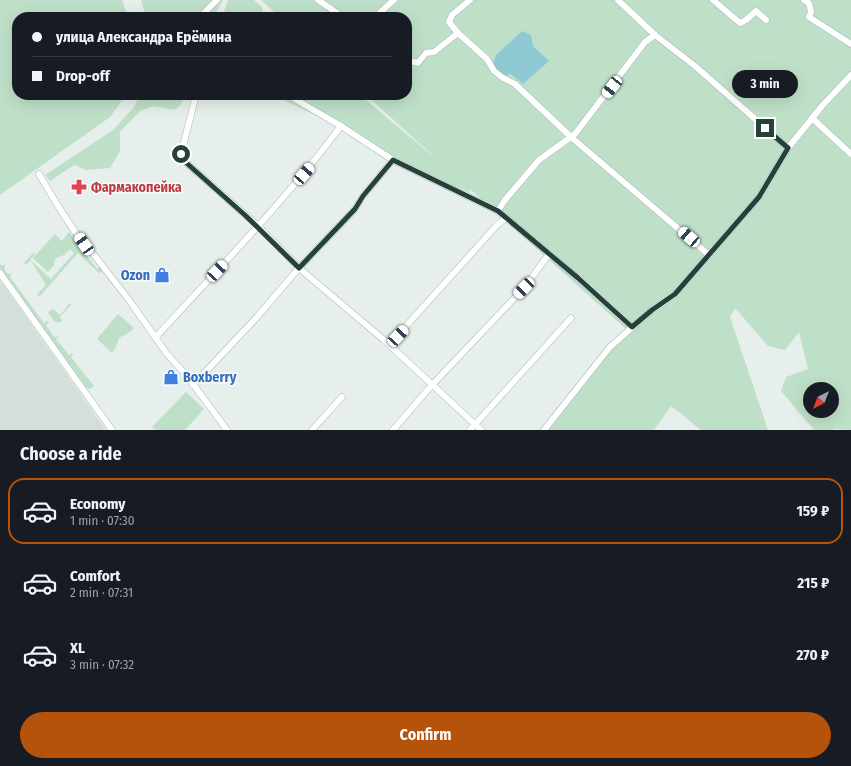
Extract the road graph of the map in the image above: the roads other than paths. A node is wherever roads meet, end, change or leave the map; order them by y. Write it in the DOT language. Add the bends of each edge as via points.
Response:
graph roads {
  1 [pos="217,0"];
  2 [pos="318,0"];
  3 [pos="394,0"];
  4 [pos="470,0"];
  5 [pos="618,0"];
  6 [pos="713,0"];
  7 [pos="804,0"];
  8 [pos="205,12"];
  9 [pos="336,12"];
  10 [pos="381,12"];
  11 [pos="766,20"];
  12 [pos="458,33"];
  13 [pos="655,35"];
  14 [pos="851,44"];
  15 [pos="412,62"];
  16 [pos="851,75"];
  17 [pos="195,100"];
  18 [pos="297,100"];
  19 [pos="812,118"];
  20 [pos="341,126"];
  21 [pos="571,137"];
  22 [pos="788,148"];
  23 [pos="851,154"];
  24 [pos="393,160"];
  25 [pos="39,174"];
  26 [pos="498,211"];
  27 [pos="506,218"];
  28 [pos="258,226"];
  29 [pos="549,254"];
  30 [pos="709,255"];
  31 [pos="299,268"];
  32 [pos="0,273"];
  33 [pos="571,318"];
  34 [pos="632,327"];
  35 [pos="156,337"];
  36 [pos="389,345"];
  37 [pos="193,385"];
  38 [pos="432,385"];
  39 [pos="342,397"];
  40 [pos="475,424"];
  41 [pos="112,430"];
  42 [pos="227,430"];
  43 [pos="312,430"];
  44 [pos="393,430"];
  45 [pos="470,430"];
  46 [pos="481,430"];
  47 [pos="544,430"];
  1 -- 8 [label="street"];
  2 -- 9 [label="street"];
  3 -- 10 [label="street"];
  4 -- 12 [label="street" via="452,14 449,22"];
  5 -- 13 [label="street"];
  6 -- 11 [label="street" via="740,23 756,11"];
  7 -- 14 [label="street" via="809,3 809,17"];
  12 -- 15 [label="street" via="434,52 426,53 418,63"];
  12 -- 21 [label="street" via="487,59 494,71 515,84"];
  13 -- 21 [label="street" via="645,42"];
  13 -- 22 [label="street" via="695,66"];
  16 -- 19 [label="street"];
  17 -- 28 [label="street" via="181,154 182,159"];
  18 -- 20 [label="street"];
  19 -- 22 [label="street"];
  19 -- 23 [label="street"];
  20 -- 24 [label="street"];
  20 -- 28 [label="street" via="313,164"];
  21 -- 26 [label="street" via="539,160"];
  21 -- 30 [label="street"];
  22 -- 30 [label="street" via="759,197"];
  24 -- 26 [label="street"];
  24 -- 31 [label="street" via="355,209"];
  25 -- 35 [label="street" via="84,244"];
  26 -- 27 [label="street"];
  27 -- 29 [label="street"];
  27 -- 36 [label="street"];
  28 -- 31 [label="street"];
  28 -- 35 [label="street"];
  29 -- 34 [label="street"];
  29 -- 38 [label="street" via="524,288"];
  30 -- 34 [label="street" via="675,294"];
  31 -- 36 [label="street"];
  31 -- 37 [label="street"];
  32 -- 41 [label="street"];
  33 -- 40 [label="street"];
  34 -- 47 [label="street" via="610,347"];
  35 -- 37 [label="street"];
  36 -- 38 [label="street"];
  37 -- 42 [label="street"];
  38 -- 40 [label="street"];
  38 -- 44 [label="street"];
  39 -- 43 [label="street"];
  40 -- 45 [label="street"];
  40 -- 46 [label="street"];
}
